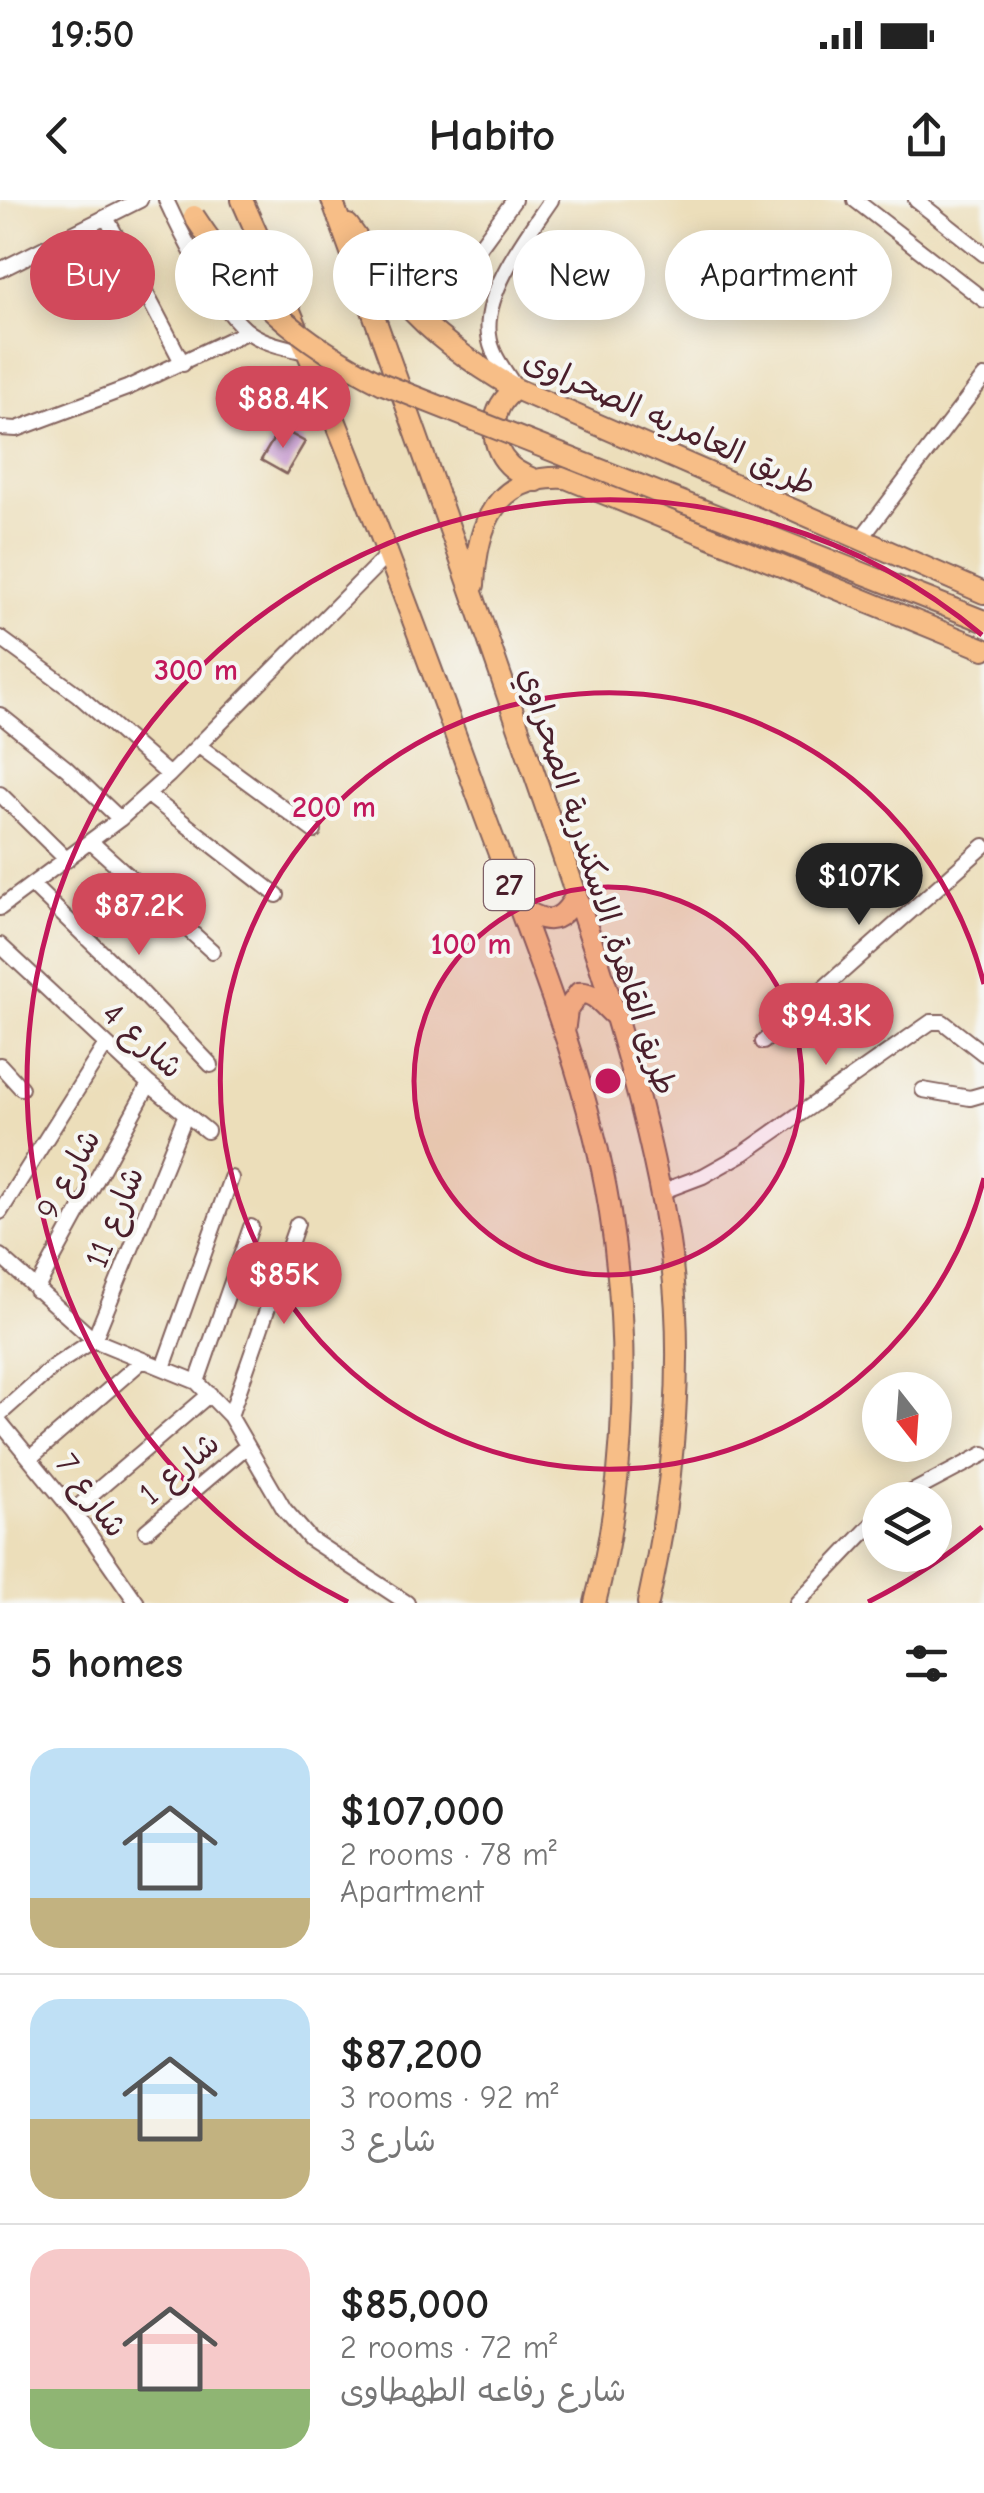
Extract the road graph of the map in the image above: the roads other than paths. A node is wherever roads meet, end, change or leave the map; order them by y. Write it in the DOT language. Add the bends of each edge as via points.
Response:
graph roads {
  1 [pos="140,200"];
  2 [pos="166,200"];
  3 [pos="242,200"];
  4 [pos="514,200"];
  5 [pos="552,200"];
  6 [pos="855,200"];
  7 [pos="916,200"];
  8 [pos="332,202"];
  9 [pos="190,208"];
  10 [pos="106,217"];
  11 [pos="352,230"];
  12 [pos="492,230"];
  13 [pos="984,254"];
  14 [pos="0,270"];
  15 [pos="984,300"];
  16 [pos="422,320"];
  17 [pos="248,331"];
  18 [pos="310,353"];
  19 [pos="183,364"];
  20 [pos="984,377"];
  21 [pos="516,389"];
  22 [pos="0,428"];
  23 [pos="537,481"];
  24 [pos="860,540"];
  25 [pos="390,552"];
  26 [pos="984,594"];
  27 [pos="474,597"];
  28 [pos="984,621"];
  29 [pos="0,638"];
  30 [pos="984,650"];
  31 [pos="0,714"];
  32 [pos="199,746"];
  33 [pos="169,776"];
  34 [pos="0,794"];
  35 [pos="148,795"];
  36 [pos="120,819"];
  37 [pos="314,831"];
  38 [pos="90,842"];
  39 [pos="984,846"];
  40 [pos="67,860"];
  41 [pos="32,886"];
  42 [pos="0,887"];
  43 [pos="277,895"];
  44 [pos="576,895"];
  45 [pos="14,898"];
  46 [pos="516,906"];
  47 [pos="0,908"];
  48 [pos="0,946"];
  49 [pos="212,951"];
  50 [pos="614,1015"];
  51 [pos="563,1036"];
  52 [pos="763,1042"];
  53 [pos="106,1044"];
  54 [pos="984,1054"];
  55 [pos="0,1065"];
  56 [pos="211,1065"];
  57 [pos="148,1084"];
  58 [pos="21,1088"];
  59 [pos="923,1090"];
  60 [pos="984,1094"];
  61 [pos="186,1114"];
  62 [pos="207,1131"];
  63 [pos="231,1178"];
  64 [pos="658,1192"];
  65 [pos="0,1212"];
  66 [pos="297,1224"];
  67 [pos="251,1227"];
  68 [pos="0,1256"];
  69 [pos="36,1290"];
  70 [pos="94,1340"];
  71 [pos="142,1360"];
  72 [pos="163,1368"];
  73 [pos="196,1382"];
  74 [pos="210,1394"];
  75 [pos="0,1414"];
  76 [pos="230,1416"];
  77 [pos="0,1422"];
  78 [pos="247,1446"];
  79 [pos="984,1454"];
  80 [pos="30,1458"];
  81 [pos="931,1482"];
  82 [pos="73,1511"];
  83 [pos="146,1532"];
  84 [pos="862,1535"];
  85 [pos="137,1603"];
  86 [pos="407,1603"];
  87 [pos="595,1603"];
  88 [pos="648,1603"];
  89 [pos="797,1603"];
  1 -- 10 [label="street"];
  2 -- 17 [label="street" via="184,239"];
  3 -- 18 [label="highway, 27"];
  4 -- 12 [label="street"];
  5 -- 21 [label="street" via="501,280 488,318 494,354"];
  6 -- 15 [label="street"];
  7 -- 13 [label="street"];
  8 -- 11 [label="highway, طريق العامريه الصحراوى"];
  8 -- 27 [label="highway, طريق القاهرة, الاسكندرية الصحراوي / 27"];
  9 -- 28 [label="highway, bridge" via="226,263 275,315 345,365"];
  10 -- 14 [label="street"];
  10 -- 19 [label="street"];
  16 -- 21 [label="highway, طريق العامريه الصحراوى"];
  17 -- 18 [label="street"];
  17 -- 19 [label="street"];
  18 -- 25 [label="highway, 27"];
  19 -- 22 [label="street" via="16,429"];
  20 -- 24 [label="street"];
  21 -- 23 [label="highway" via="499,406 495,438 506,462"];
  21 -- 24 [label="highway, طريق العامريه الصحراوى"];
  23 -- 27 [label="highway" via="509,492 484,523"];
  23 -- 30 [label="highway" via="566,478 589,485"];
  24 -- 26 [label="highway, طريق العامريه الصحراوى"];
  25 -- 32 [label="street"];
  25 -- 46 [label="highway, 27"];
  27 -- 44 [label="highway, طريق القاهرة, الاسكندرية الصحراوي / 27"];
  29 -- 33 [label="street" via="77,694"];
  31 -- 36 [label="street"];
  32 -- 33 [label="street"];
  32 -- 37 [label="street"];
  33 -- 35 [label="street"];
  34 -- 40 [label="street"];
  35 -- 36 [label="street"];
  35 -- 43 [label="street"];
  36 -- 38 [label="street"];
  38 -- 40 [label="street"];
  38 -- 49 [label="street"];
  39 -- 52 [label="street"];
  40 -- 41 [label="street"];
  41 -- 45 [label="street"];
  41 -- 56 [label="street"];
  42 -- 45 [label="street"];
  44 -- 46 [label="highway, 27" via="568,911 548,920"];
  44 -- 50 [label="highway, طريق القاهرة, الاسكندرية الصحراوي / 27"];
  45 -- 47 [label="street"];
  46 -- 51 [label="highway, 27"];
  48 -- 53 [label="street, شارع 4"];
  50 -- 51 [label="highway" via="595,997 579,993 567,1010"];
  50 -- 64 [label="highway, طريق القاهرة, الاسكندرية الصحراوي / 27"];
  51 -- 87 [label="highway, 27" via="608,1203 618,1279 620,1431"];
  53 -- 57 [label="street, شارع 4"];
  53 -- 65 [label="street"];
  54 -- 64 [label="street" via="943,1022 931,1022 744,1154"];
  55 -- 58 [label="street"];
  57 -- 61 [label="street, شارع 4"];
  57 -- 69 [label="street, شارع 9"];
  59 -- 60 [label="street"];
  61 -- 62 [label="street, شارع 4"];
  61 -- 70 [label="street, شارع 11"];
  63 -- 72 [label="street"];
  64 -- 88 [label="highway, طريق القاهرة, الاسكندرية الصحراوي / 27" via="668,1236 675,1371 666,1506"];
  66 -- 76 [label="street"];
  67 -- 73 [label="street"];
  68 -- 69 [label="street"];
  69 -- 70 [label="street"];
  70 -- 71 [label="street"];
  70 -- 75 [label="street"];
  71 -- 72 [label="street"];
  71 -- 80 [label="street"];
  72 -- 73 [label="street"];
  73 -- 74 [label="street"];
  74 -- 76 [label="street"];
  74 -- 82 [label="street"];
  76 -- 78 [label="street"];
  77 -- 80 [label="street, شارع 7"];
  78 -- 83 [label="street, شارع 1"];
  78 -- 86 [label="street" via="310,1539"];
  79 -- 81 [label="street"];
  80 -- 82 [label="street, شارع 7"];
  82 -- 85 [label="street, شارع 7"];
  84 -- 89 [label="street"];
}
